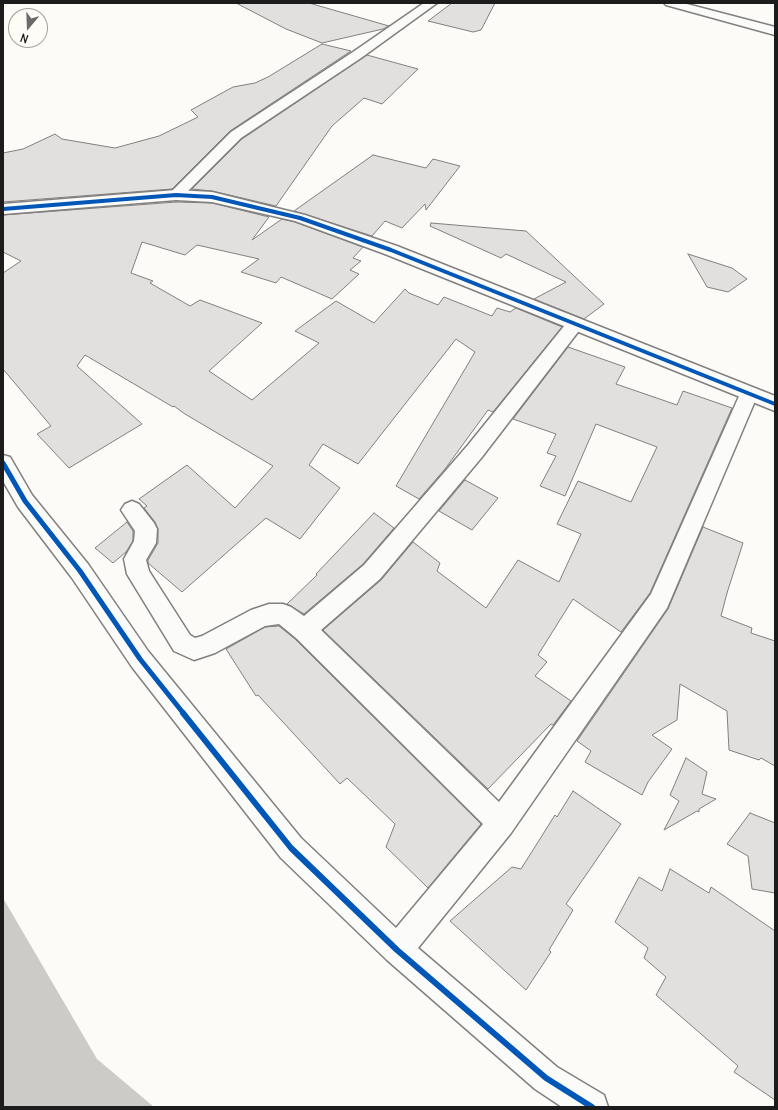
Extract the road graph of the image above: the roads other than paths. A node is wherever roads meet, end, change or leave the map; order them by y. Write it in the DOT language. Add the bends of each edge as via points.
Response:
graph roads {
  1 [pos="431,3"];
  2 [pos="670,3"];
  3 [pos="775,31"];
  4 [pos="176,195"];
  5 [pos="3,209"];
  6 [pos="575,324"];
  7 [pos="749,394"];
  8 [pos="775,404"];
  9 [pos="3,463"];
  10 [pos="132,510"];
  11 [pos="304,630"];
  12 [pos="501,823"];
  13 [pos="397,950"];
  14 [pos="592,1107"];
  1 -- 4 [label="street" via="236,135"];
  2 -- 3 [label="street"];
  4 -- 5 [label="street"];
  4 -- 6 [label="street" via="212,197 300,218 391,250"];
  6 -- 7 [label="street"];
  6 -- 11 [label="street" via="474,451 372,572"];
  7 -- 8 [label="street"];
  7 -- 12 [label="street" via="658,601"];
  9 -- 13 [label="street" via="25,501 80,571 140,659 290,848"];
  10 -- 11 [label="street" via="146,529 145,543 135,559 138,574 182,643 194,649 207,645 269,614 283,614"];
  11 -- 12 [label="street"];
  12 -- 13 [label="street"];
  13 -- 14 [label="street" via="546,1078"];
}
